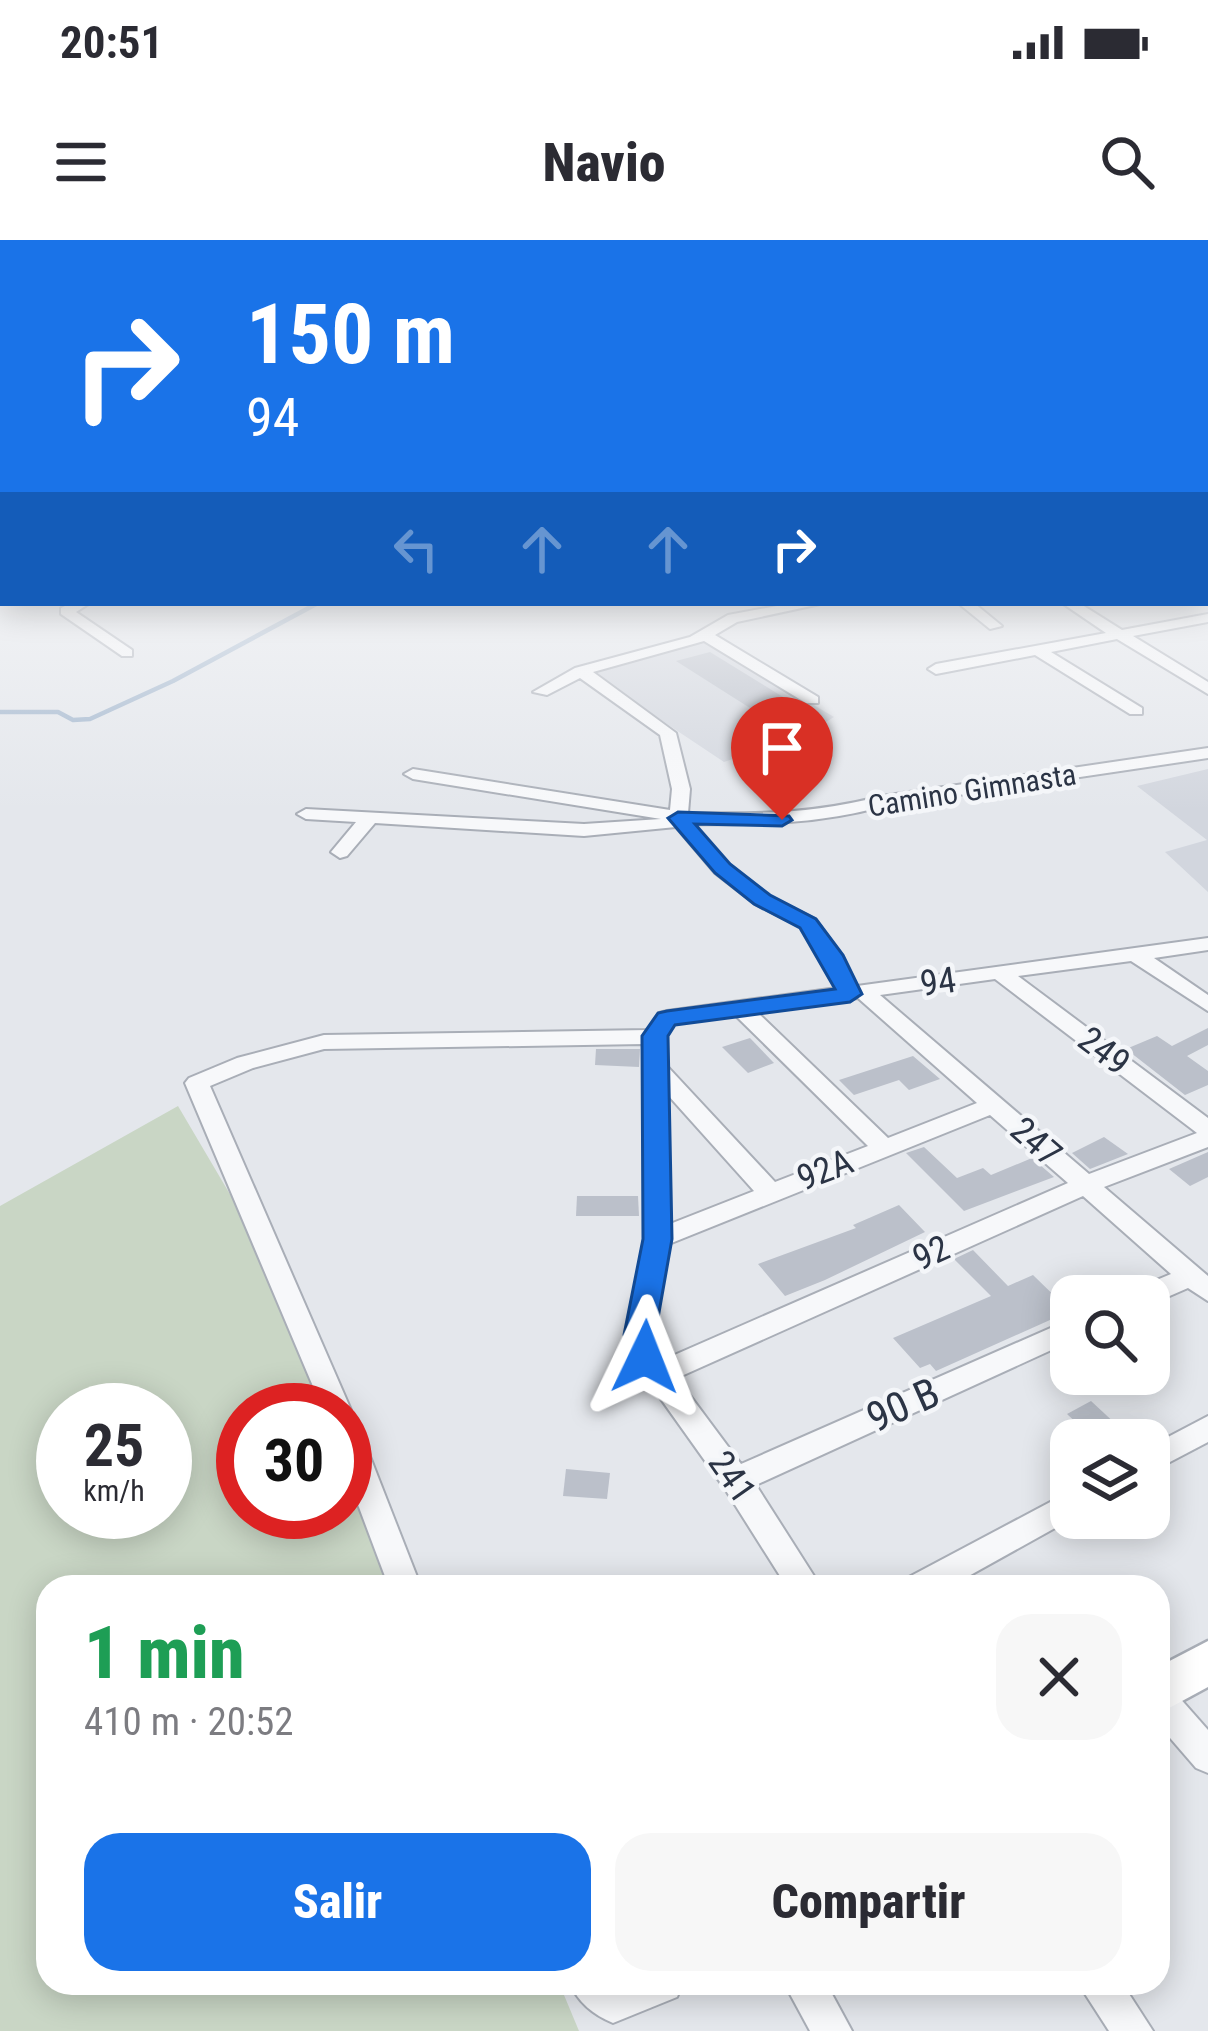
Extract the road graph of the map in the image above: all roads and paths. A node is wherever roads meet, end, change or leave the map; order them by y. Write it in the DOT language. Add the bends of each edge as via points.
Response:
graph roads {
  1 [pos="113,643"];
  2 [pos="679,643"];
  3 [pos="717,643"];
  4 [pos="1079,643"];
  5 [pos="1134,643"];
  6 [pos="1039,651"];
  7 [pos="127,652"];
  8 [pos="935,669"];
  9 [pos="581,671"];
  10 [pos="1208,689"];
  11 [pos="541,692"];
  12 [pos="812,700"];
  13 [pos="1136,711"];
  14 [pos="1208,753"];
  15 [pos="413,774"];
  16 [pos="306,814"];
  17 [pos="371,817"];
  18 [pos="678,818"];
  19 [pos="340,852"];
  20 [pos="1208,944"];
  21 [pos="1137,955"];
  22 [pos="1000,973"];
  23 [pos="858,993"];
  24 [pos="1208,1005"];
  25 [pos="740,1008"];
  26 [pos="661,1028"];
  27 [pos="658,1070"];
  28 [pos="993,1105"];
  29 [pos="1208,1134"];
  30 [pos="884,1148"];
  31 [pos="1085,1185"];
  32 [pos="770,1191"];
  33 [pos="657,1239"];
  34 [pos="1200,1283"];
  35 [pos="1170,1290"];
  36 [pos="1050,1338"];
  37 [pos="657,1375"];
  38 [pos="325,1383"];
  39 [pos="1208,1429"];
  40 [pos="1170,1450"];
  41 [pos="736,1480"];
  42 [pos="372,1501"];
  43 [pos="1050,1516"];
  44 [pos="400,1575"];
  45 [pos="797,1575"];
  46 [pos="942,1575"];
  47 [pos="1208,1662"];
  48 [pos="1170,1687"];
  49 [pos="1170,1710"];
  50 [pos="1208,1756"];
  51 [pos="604,1995"];
  52 [pos="633,1995"];
  53 [pos="811,1995"];
  54 [pos="1107,1995"];
  55 [pos="832,2031"];
  56 [pos="1133,2031"];
  1 -- 7 [label="street"];
  2 -- 9 [label="street"];
  3 -- 12 [label="street"];
  4 -- 6 [label="street"];
  5 -- 10 [label="street"];
  6 -- 8 [label="street"];
  6 -- 13 [label="street"];
  9 -- 11 [label="street"];
  9 -- 18 [label="street" via="668,733 681,789"];
  14 -- 18 [label="street, Camino Gimnasta" via="836,814"];
  15 -- 18 [label="street"];
  16 -- 17 [label="street, Camino Gimnasta"];
  17 -- 18 [label="street, Camino Gimnasta" via="584,830"];
  17 -- 19 [label="street"];
  18 -- 23 [label="street, 247" via="722,869 808,923"];
  20 -- 21 [label="street, 94"];
  21 -- 22 [label="street, 94"];
  21 -- 24 [label="street"];
  22 -- 23 [label="street, 94"];
  22 -- 29 [label="street, 249"];
  23 -- 25 [label="street, 94"];
  23 -- 28 [label="street, 247"];
  25 -- 26 [label="street, 94"];
  25 -- 30 [label="street"];
  26 -- 27 [label="street, 241"];
  26 -- 38 [label="street, 94" via="324,1042 197,1083"];
  27 -- 32 [label="street"];
  27 -- 33 [label="street, 241"];
  28 -- 30 [label="street, 92A"];
  28 -- 31 [label="street, 247"];
  29 -- 31 [label="street, 92"];
  30 -- 32 [label="street, 92A"];
  31 -- 34 [label="street, 247"];
  31 -- 37 [label="street, 92"];
  32 -- 33 [label="street, 92A"];
  33 -- 37 [label="street, 241" via="640,1335"];
  34 -- 35 [label="street"];
  36 -- 41 [label="street, 90 B"];
  37 -- 41 [label="street, 241"];
  39 -- 40 [label="street"];
  41 -- 45 [label="street, 241"];
  42 -- 44 [label="street"];
  43 -- 46 [label="street"];
  47 -- 48 [label="street"];
  49 -- 50 [label="street"];
  51 -- 52 [label="street" via="613,2003"];
  53 -- 55 [label="street"];
  54 -- 56 [label="street"];
}
